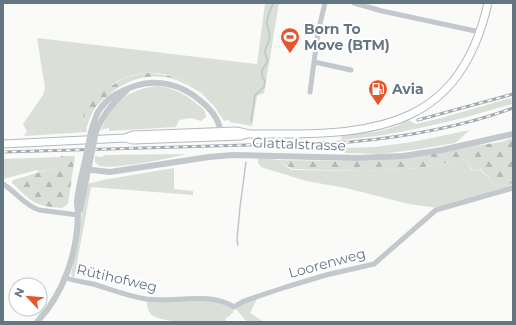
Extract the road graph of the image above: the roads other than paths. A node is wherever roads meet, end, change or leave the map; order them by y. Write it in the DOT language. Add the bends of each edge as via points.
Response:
graph roads {
  1 [pos="325,3"];
  2 [pos="354,3"];
  3 [pos="488,3"];
  4 [pos="374,5"];
  5 [pos="480,32"];
  6 [pos="314,62"];
  7 [pos="351,70"];
  8 [pos="310,92"];
  9 [pos="221,134"];
  10 [pos="513,134"];
  11 [pos="3,144"];
  12 [pos="86,170"];
  13 [pos="3,184"];
  14 [pos="513,188"];
  15 [pos="78,215"];
  16 [pos="66,278"];
  17 [pos="234,307"];
  18 [pos="37,322"];
  1 -- 6 [label="street"];
  2 -- 4 [label="street"];
  3 -- 5 [label="main road"];
  4 -- 5 [label="street" via="382,11"];
  5 -- 9 [label="main road" via="472,53 449,86 429,104 400,120 345,131 286,134 248,134 241,131"];
  6 -- 7 [label="street"];
  6 -- 8 [label="street"];
  9 -- 11 [label="main road" via="133,135 125,138"];
  9 -- 12 [label="street, bridge" via="219,121 213,112 186,90 173,85 144,83 116,93 103,105 97,114"];
  10 -- 12 [label="street, Glattalstrasse" via="403,156 358,158 233,155 110,172"];
  12 -- 15 [label="street" via="77,202"];
  13 -- 15 [label="street" via="33,208"];
  14 -- 17 [label="street, Loorenweg" via="436,210 374,264 292,285 244,301"];
  15 -- 16 [label="street"];
  16 -- 17 [label="street, Rütihofweg" via="145,299 212,299"];
  16 -- 18 [label="street" via="56,298"];
}
